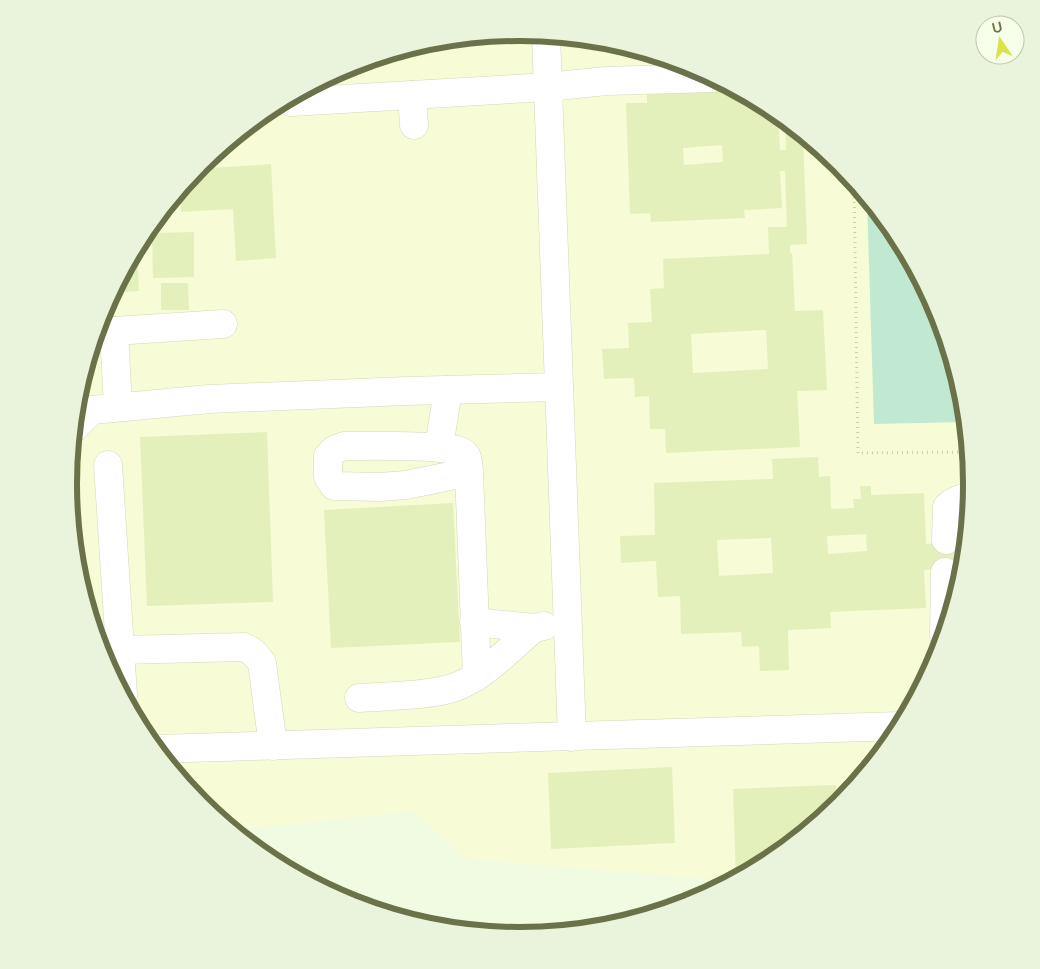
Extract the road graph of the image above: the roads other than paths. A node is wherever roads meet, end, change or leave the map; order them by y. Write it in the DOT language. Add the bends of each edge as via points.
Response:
graph roads {
  1 [pos="546,42"];
  2 [pos="697,78"];
  3 [pos="548,88"];
  4 [pos="412,95"];
  5 [pos="297,102"];
  6 [pos="414,125"];
  7 [pos="223,324"];
  8 [pos="105,331"];
  9 [pos="559,387"];
  10 [pos="448,390"];
  11 [pos="118,407"];
  12 [pos="82,420"];
  13 [pos="439,447"];
  14 [pos="108,465"];
  15 [pos="469,472"];
  16 [pos="963,498"];
  17 [pos="946,540"];
  18 [pos="945,572"];
  19 [pos="944,612"];
  20 [pos="474,622"];
  21 [pos="568,622"];
  22 [pos="534,628"];
  23 [pos="120,650"];
  24 [pos="477,676"];
  25 [pos="122,681"];
  26 [pos="359,698"];
  27 [pos="892,726"];
  28 [pos="572,737"];
  29 [pos="273,746"];
  30 [pos="164,749"];
  1 -- 3 [label="lane"];
  2 -- 3 [label="lane" via="606,81"];
  3 -- 4 [label="lane"];
  3 -- 9 [label="lane"];
  4 -- 5 [label="lane"];
  4 -- 6 [label="lane"];
  7 -- 8 [label="lane"];
  8 -- 11 [label="lane"];
  9 -- 10 [label="lane"];
  9 -- 21 [label="lane"];
  10 -- 11 [label="lane" via="209,399"];
  10 -- 13 [label="lane"];
  11 -- 12 [label="lane" via="92,410"];
  13 -- 15 [label="lane" via="463,452"];
  13 -- 15 [label="lane" via="344,446 328,456 328,477 334,486 380,487"];
  14 -- 23 [label="lane"];
  15 -- 20 [label="lane"];
  16 -- 17 [label="lane" via="954,500 947,507"];
  18 -- 19 [label="lane"];
  20 -- 22 [label="lane"];
  20 -- 24 [label="lane"];
  21 -- 22 [label="lane"];
  21 -- 28 [label="lane"];
  22 -- 24 [label="lane"];
  23 -- 25 [label="lane"];
  23 -- 29 [label="lane" via="244,647 255,653 262,663"];
  24 -- 26 [label="lane" via="444,691"];
  27 -- 28 [label="lane"];
  28 -- 29 [label="lane"];
  29 -- 30 [label="lane"];
}
